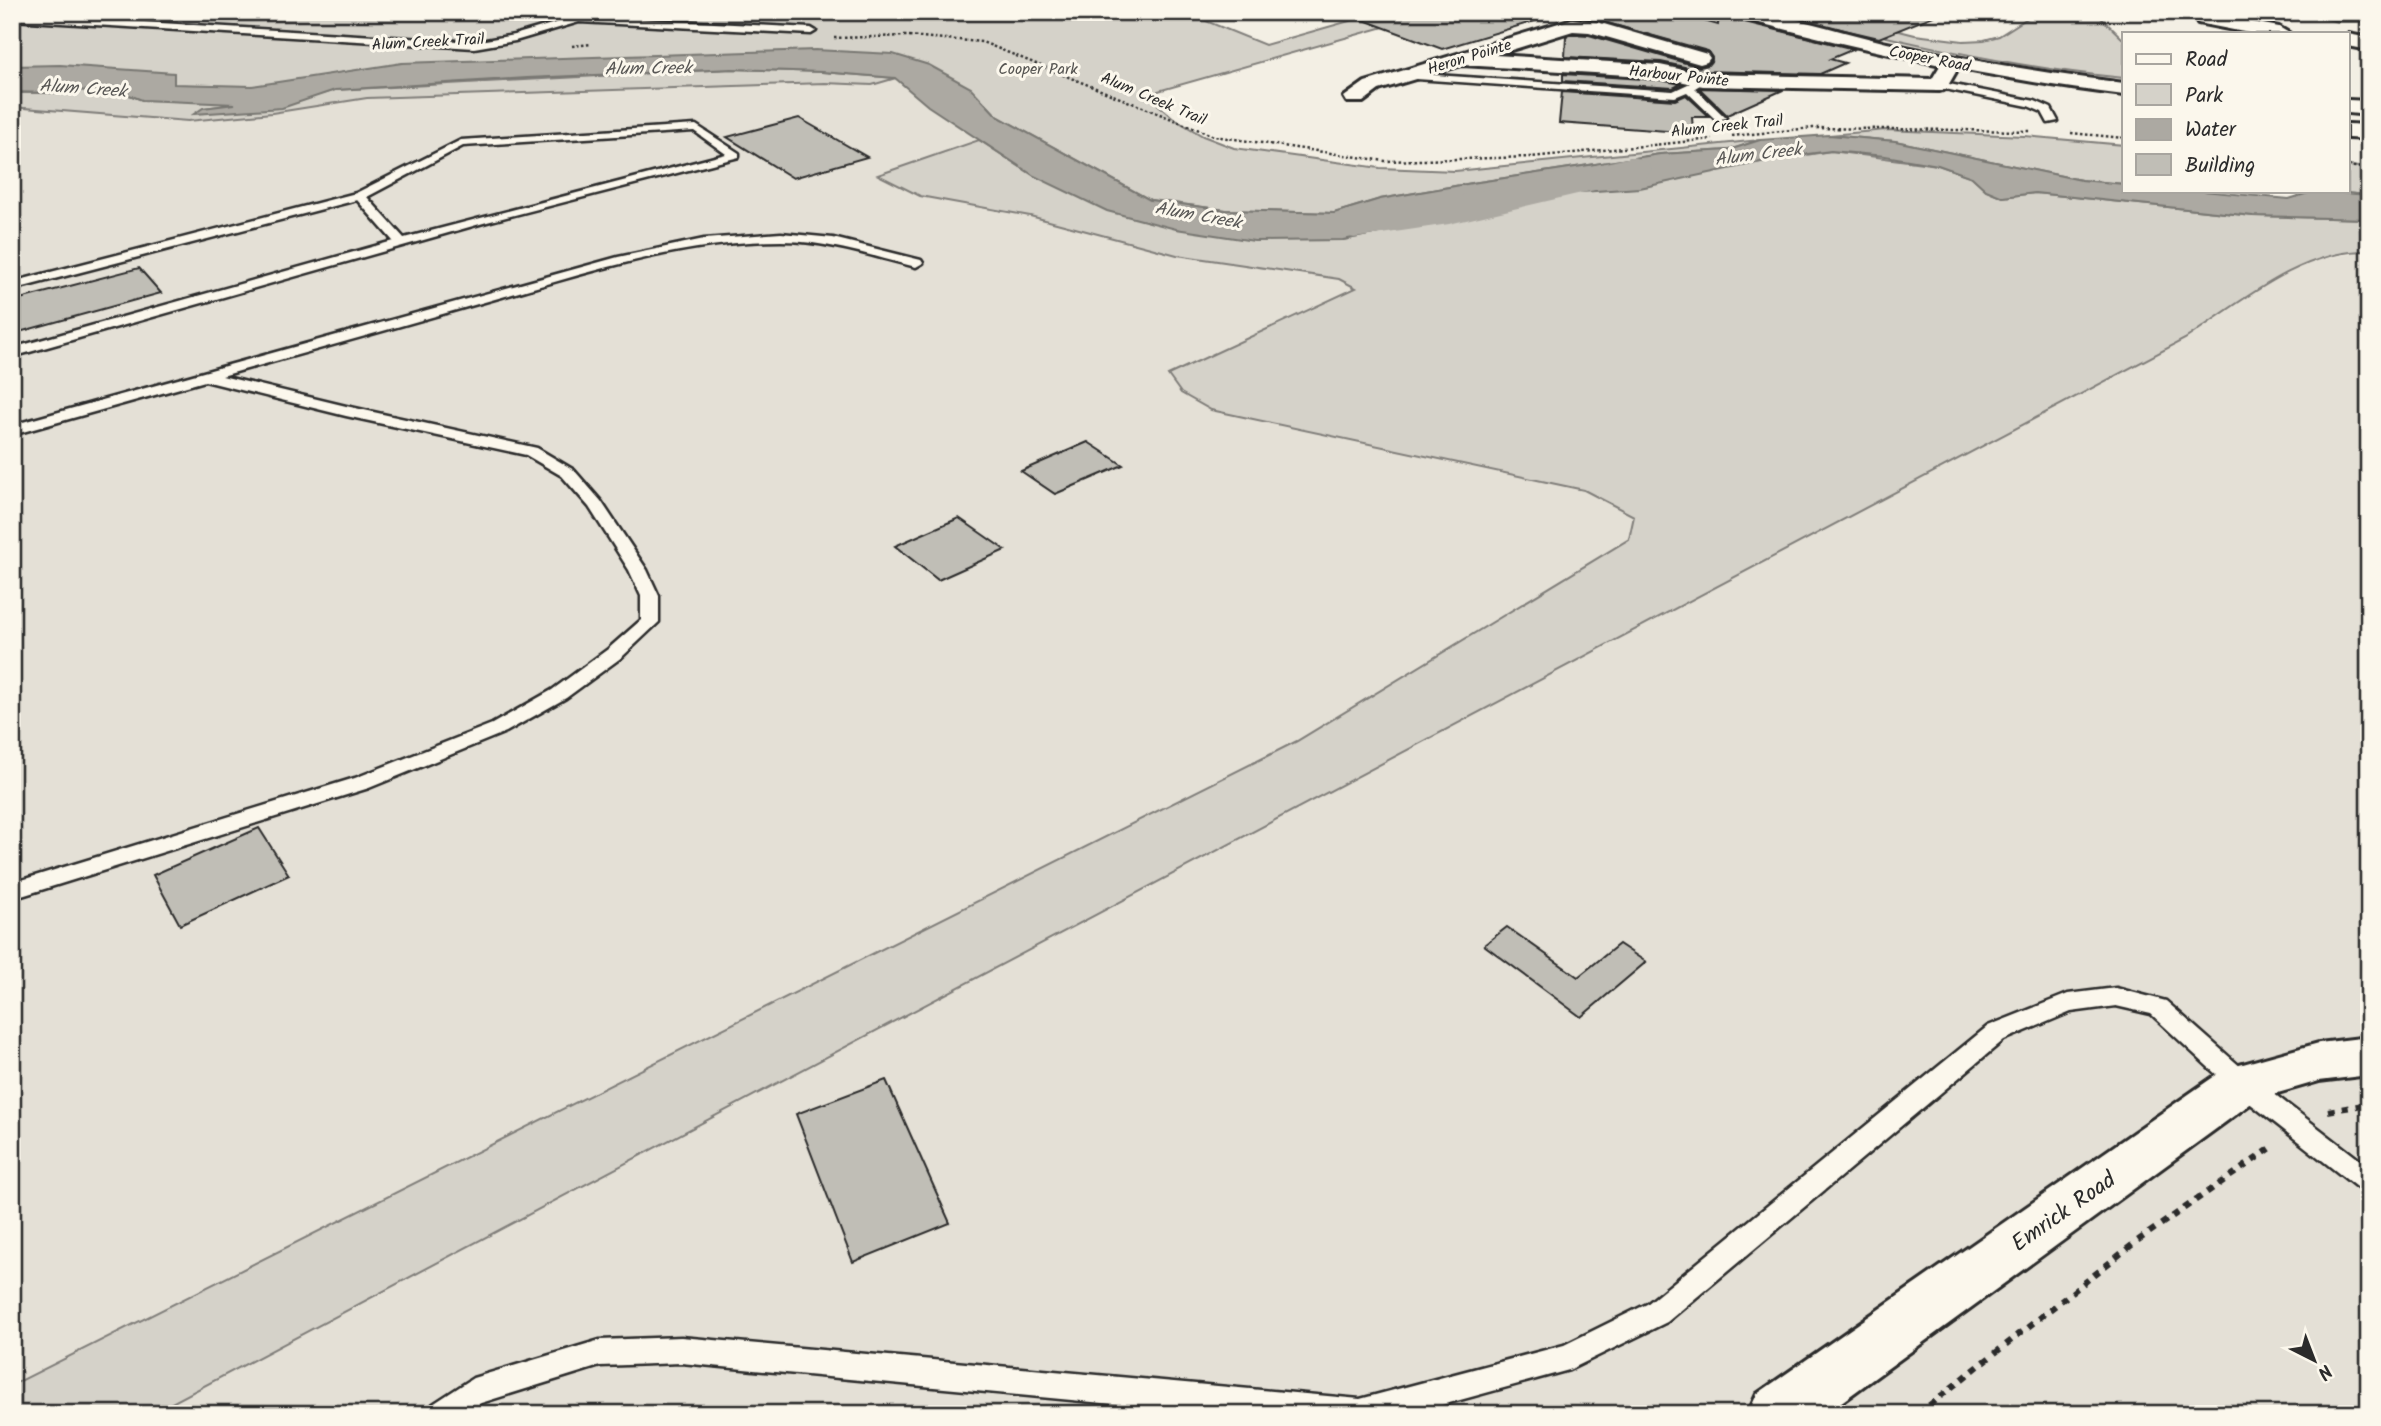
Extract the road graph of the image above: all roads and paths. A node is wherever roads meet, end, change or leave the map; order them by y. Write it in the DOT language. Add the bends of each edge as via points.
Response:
graph roads {
  1 [pos="1740,12"];
  2 [pos="12,17"];
  3 [pos="1568,19"];
  4 [pos="2208,22"];
  5 [pos="811,31"];
  6 [pos="2272,32"];
  7 [pos="831,38"];
  8 [pos="2350,40"];
  9 [pos="596,43"];
  10 [pos="2369,44"];
  11 [pos="564,47"];
  12 [pos="1461,59"];
  13 [pos="1951,63"];
  14 [pos="1406,76"];
  15 [pos="1781,82"];
  16 [pos="1696,84"];
  17 [pos="1938,85"];
  18 [pos="2122,89"];
  19 [pos="1355,97"];
  20 [pos="2350,107"];
  21 [pos="2369,108"];
  22 [pos="1720,118"];
  23 [pos="2052,121"];
  24 [pos="2350,131"];
  25 [pos="2040,132"];
  26 [pos="2369,132"];
  27 [pos="2067,133"];
  28 [pos="1732,137"];
  29 [pos="1719,138"];
  30 [pos="2122,138"];
  31 [pos="2350,166"];
  32 [pos="2369,169"];
  33 [pos="360,196"];
  34 [pos="401,242"];
  35 [pos="916,263"];
  36 [pos="12,286"];
  37 [pos="12,354"];
  38 [pos="204,376"];
  39 [pos="12,430"];
  40 [pos="12,891"];
  41 [pos="2369,1056"];
  42 [pos="2242,1083"];
  43 [pos="2369,1104"];
  44 [pos="2300,1129"];
  45 [pos="2369,1182"];
  46 [pos="443,1414"];
  47 [pos="1777,1414"];
  48 [pos="1918,1414"];
  1 -- 13 [label="street, Cooper Road"];
  2 -- 5 [label="lane" via="474,45 579,19"];
  3 -- 12 [label="street, Heron Pointe"];
  3 -- 15 [label="street"];
  4 -- 6 [label="street"];
  7 -- 29 [label="path, Alum Creek Trail" via="944,36 982,42 1214,136 1385,161 1532,157"];
  8 -- 10 [label="street"];
  9 -- 11 [label="path"];
  12 -- 14 [label="street, Heron Pointe"];
  12 -- 16 [label="street, Harbour Pointe" via="1660,71"];
  13 -- 17 [label="street"];
  13 -- 18 [label="street, Cooper Road"];
  14 -- 16 [label="lane" via="1675,94"];
  14 -- 19 [label="street, Heron Pointe" via="1372,86"];
  15 -- 16 [label="street, Harbour Pointe"];
  15 -- 17 [label="street, Harbour Pointe"];
  16 -- 22 [label="lane"];
  17 -- 23 [label="lane, Harbour Pointe" via="2031,103 2047,110"];
  20 -- 21 [label="street"];
  24 -- 26 [label="street"];
  25 -- 28 [label="path, Alum Creek Trail" via="1812,128"];
  27 -- 30 [label="path"];
  31 -- 32 [label="path"];
  33 -- 34 [label="lane"];
  33 -- 34 [label="lane" via="461,143 695,128 735,155"];
  33 -- 36 [label="lane"];
  34 -- 37 [label="lane"];
  35 -- 38 [label="lane" via="825,239 771,237 692,246"];
  38 -- 39 [label="lane"];
  38 -- 40 [label="lane" via="531,451 568,473 595,504 638,570 650,596 650,622 559,694 499,729 362,783"];
  41 -- 42 [label="street, Emrick Road" via="2319,1062"];
  42 -- 44 [label="lane"];
  42 -- 46 [label="lane" via="2158,1007 2116,997 2068,1003 1996,1033 1657,1313 1569,1357 1360,1413 681,1350 600,1353 473,1392"];
  42 -- 47 [label="street, Emrick Road"];
  43 -- 44 [label="path" via="2329,1110"];
  44 -- 45 [label="lane"];
  44 -- 48 [label="path" via="2207,1188 2095,1271"];
}
